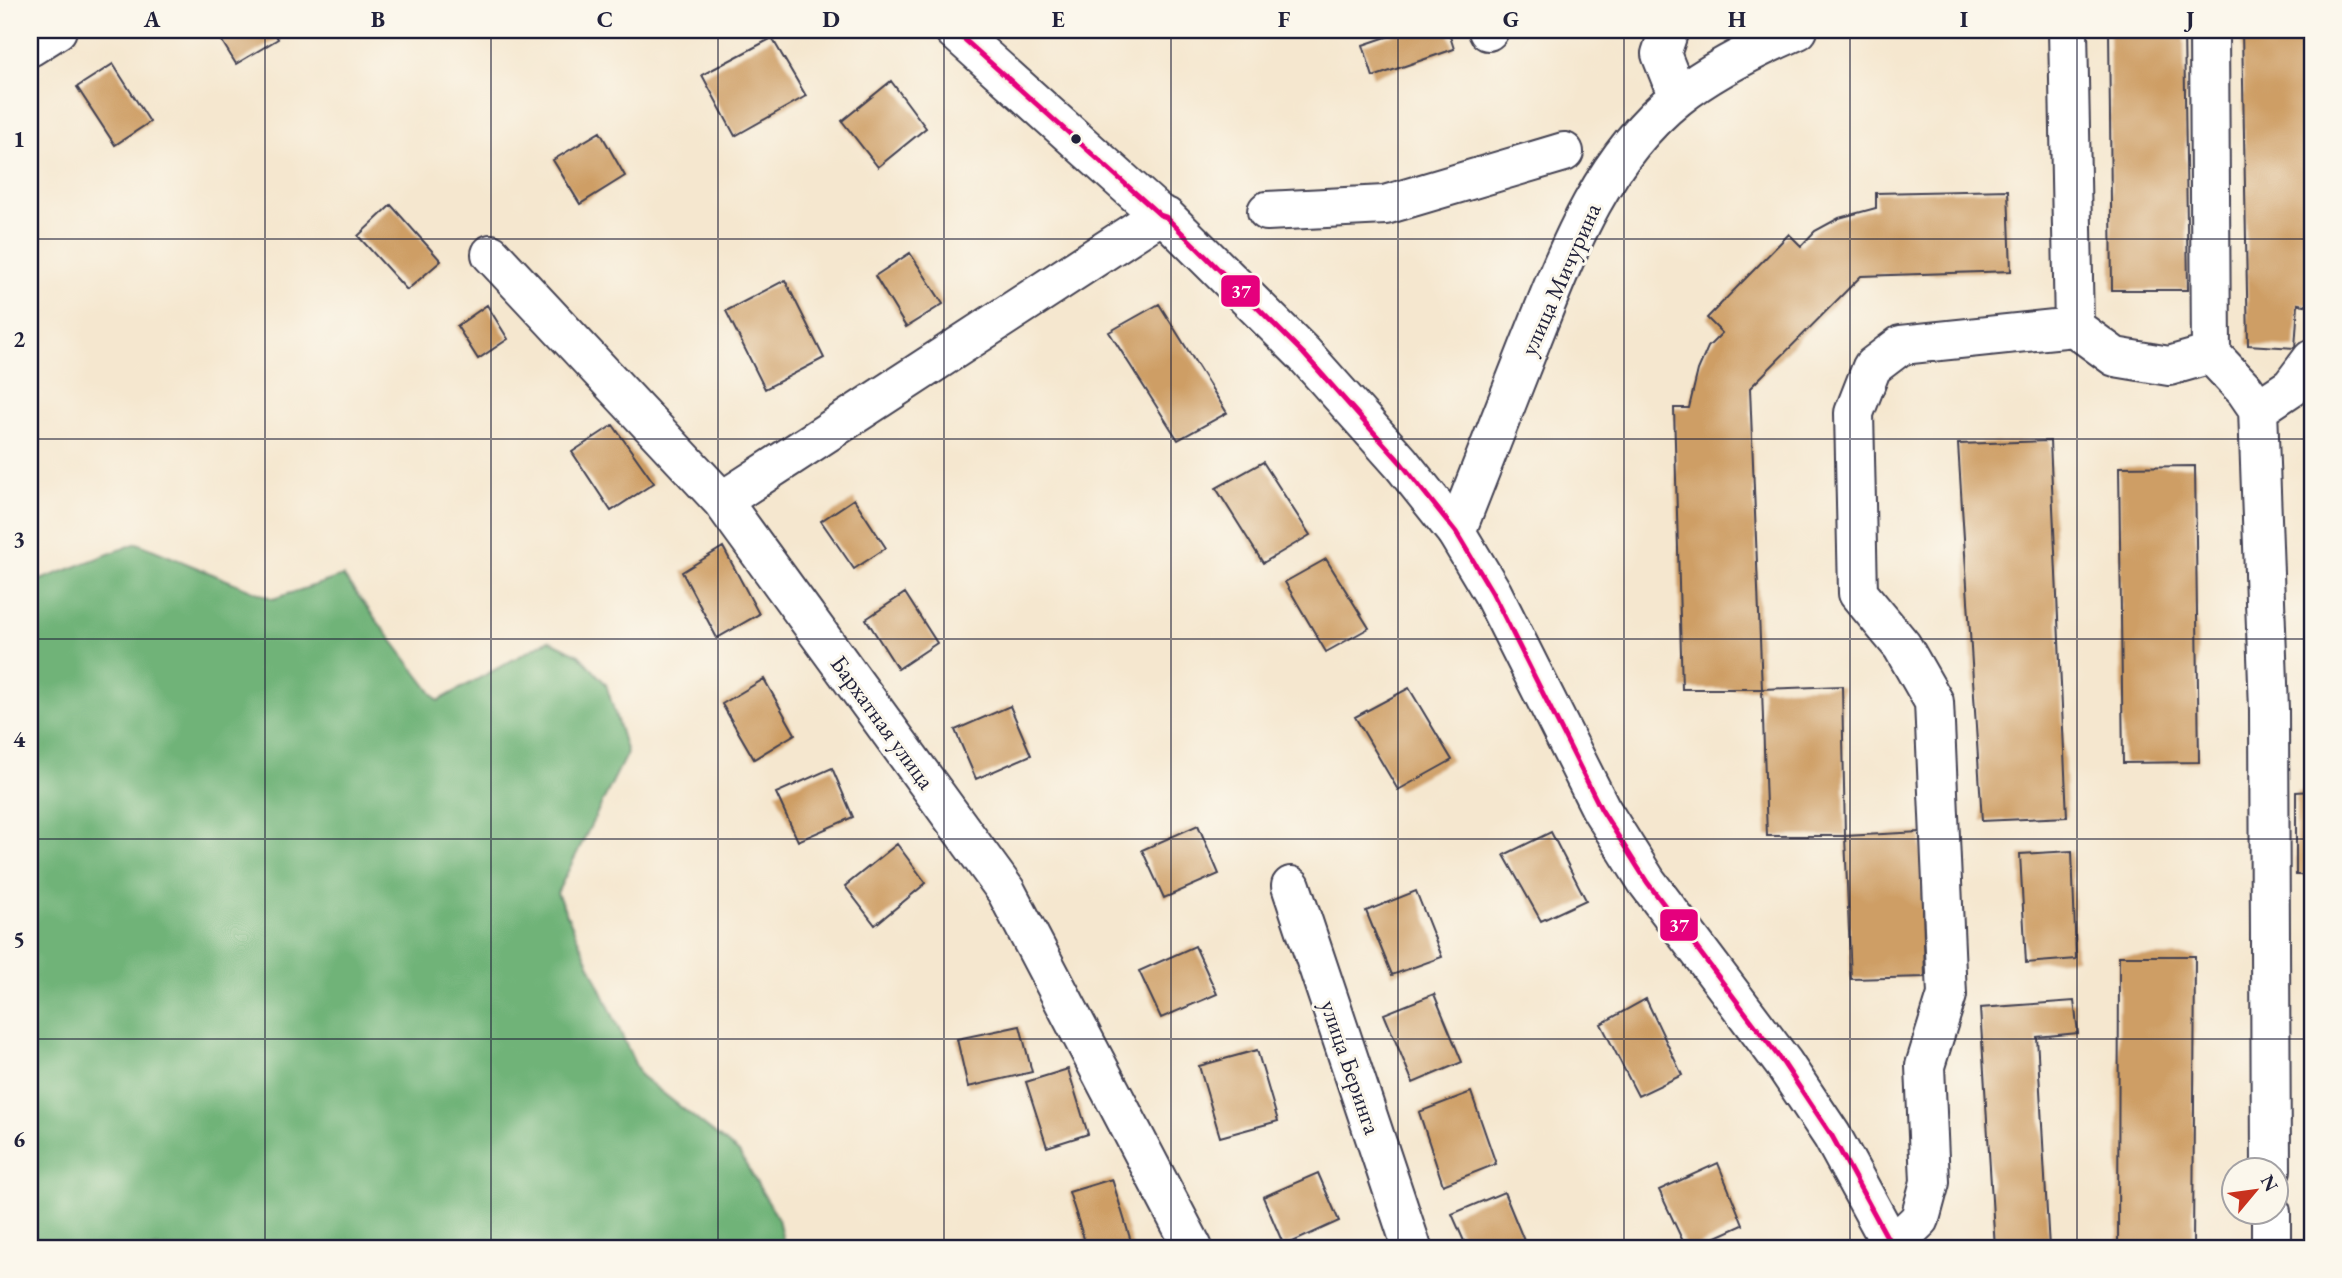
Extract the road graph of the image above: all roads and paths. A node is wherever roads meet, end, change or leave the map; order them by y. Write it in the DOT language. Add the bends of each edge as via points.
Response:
graph roads {
  1 [pos="57,30"];
  2 [pos="954,30"];
  3 [pos="1669,30"];
  4 [pos="1798,30"];
  5 [pos="2068,30"];
  6 [pos="2209,30"];
  7 [pos="30,47"];
  8 [pos="1678,97"];
  9 [pos="1564,152"];
  10 [pos="1267,211"];
  11 [pos="1160,215"];
  12 [pos="491,254"];
  13 [pos="2074,327"];
  14 [pos="2211,354"];
  15 [pos="2312,359"];
  16 [pos="2258,410"];
  17 [pos="722,501"];
  18 [pos="1456,532"];
  19 [pos="1291,886"];
  20 [pos="2271,1156"];
  21 [pos="2271,1226"];
  22 [pos="1893,1247"];
  23 [pos="1193,1248"];
  24 [pos="1412,1248"];
  25 [pos="2271,1248"];
  1 -- 7 [label="street"];
  2 -- 11 [label="street"];
  3 -- 8 [label="street" via="1661,54"];
  4 -- 8 [label="street, улица Мичурина" via="1753,49"];
  5 -- 13 [label="street"];
  6 -- 14 [label="street"];
  8 -- 18 [label="street, улица Мичурина" via="1607,177 1572,239"];
  9 -- 10 [label="street" via="1385,205"];
  11 -- 17 [label="street"];
  11 -- 18 [label="street" via="1303,353"];
  12 -- 17 [label="street, Бархатная улица"];
  13 -- 14 [label="street" via="2115,357 2169,366"];
  13 -- 22 [label="street" via="1901,345 1872,367 1854,413 1858,593 1902,646 1934,702 1947,995 1925,1066 1930,1182 1920,1219"];
  14 -- 16 [label="street"];
  15 -- 16 [label="street" via="2291,387"];
  16 -- 20 [label="street" via="2269,710"];
  17 -- 23 [label="street, Бархатная улица" via="1006,891"];
  18 -- 22 [label="street" via="1492,592 1607,819 1647,882 1784,1064 1832,1136"];
  19 -- 24 [label="street, улица Беринга"];
  21 -- 25 [label="street"];
}
